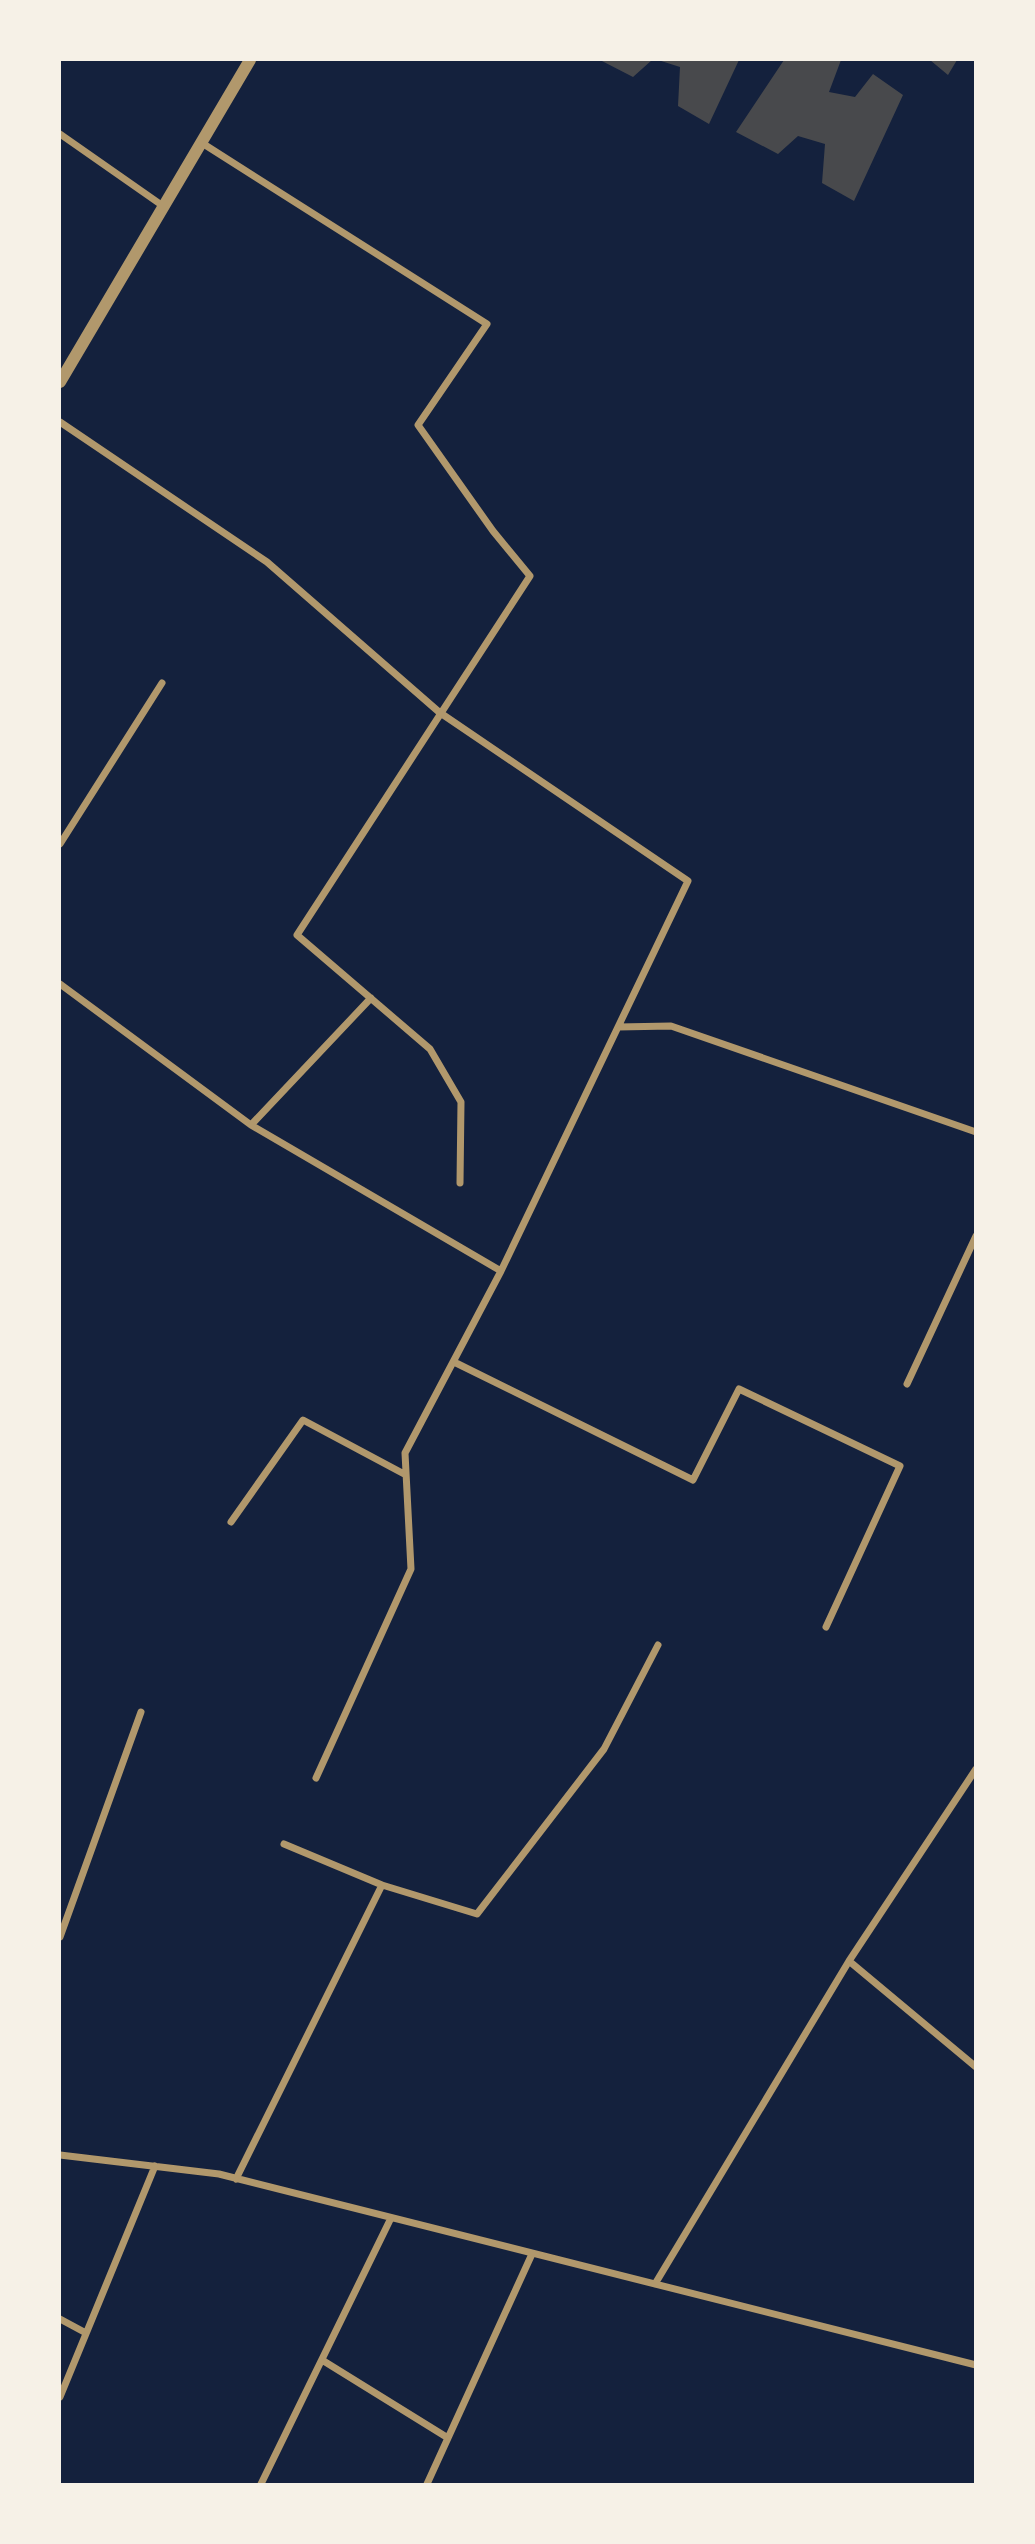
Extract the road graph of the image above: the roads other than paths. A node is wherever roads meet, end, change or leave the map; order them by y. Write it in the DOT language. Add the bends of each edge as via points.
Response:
graph roads {
  1 [pos="250,60"];
  2 [pos="60,134"];
  3 [pos="202,143"];
  4 [pos="163,206"];
  5 [pos="60,383"];
  6 [pos="60,422"];
  7 [pos="162,683"];
  8 [pos="439,712"];
  9 [pos="60,844"];
  10 [pos="60,984"];
  11 [pos="371,998"];
  12 [pos="618,1027"];
  13 [pos="251,1125"];
  14 [pos="975,1132"];
  15 [pos="460,1183"];
  16 [pos="975,1236"];
  17 [pos="500,1271"];
  18 [pos="454,1362"];
  19 [pos="907,1384"];
  20 [pos="407,1475"];
  21 [pos="231,1522"];
  22 [pos="826,1627"];
  23 [pos="658,1645"];
  24 [pos="141,1712"];
  25 [pos="975,1769"];
  26 [pos="316,1778"];
  27 [pos="284,1844"];
  28 [pos="382,1885"];
  29 [pos="60,1937"];
  30 [pos="849,1961"];
  31 [pos="975,2067"];
  32 [pos="60,2155"];
  33 [pos="155,2166"];
  34 [pos="236,2179"];
  35 [pos="391,2218"];
  36 [pos="532,2254"];
  37 [pos="655,2284"];
  38 [pos="60,2319"];
  39 [pos="86,2333"];
  40 [pos="322,2360"];
  41 [pos="975,2365"];
  42 [pos="60,2397"];
  43 [pos="448,2438"];
  44 [pos="261,2484"];
  45 [pos="427,2484"];
  1 -- 3 [label="street"];
  2 -- 4 [label="street"];
  3 -- 4 [label="street"];
  3 -- 8 [label="street" via="487,324 418,425 530,576"];
  4 -- 5 [label="street"];
  6 -- 8 [label="street" via="267,562"];
  7 -- 9 [label="street"];
  8 -- 11 [label="street" via="297,935"];
  8 -- 12 [label="street" via="688,881"];
  10 -- 13 [label="street"];
  11 -- 13 [label="street"];
  11 -- 15 [label="street" via="430,1049 461,1102"];
  12 -- 14 [label="street" via="671,1026"];
  12 -- 17 [label="street"];
  13 -- 17 [label="street"];
  16 -- 19 [label="street"];
  17 -- 18 [label="street"];
  18 -- 20 [label="street" via="405,1453"];
  18 -- 22 [label="street" via="693,1480 739,1389 900,1466"];
  20 -- 21 [label="street" via="303,1420"];
  20 -- 26 [label="street" via="411,1569"];
  23 -- 28 [label="street" via="604,1749 477,1914"];
  24 -- 29 [label="street"];
  25 -- 30 [label="street"];
  27 -- 28 [label="street"];
  28 -- 34 [label="street"];
  30 -- 31 [label="street"];
  30 -- 37 [label="street"];
  32 -- 33 [label="street"];
  33 -- 34 [label="street"];
  33 -- 39 [label="street"];
  34 -- 35 [label="street"];
  35 -- 36 [label="street"];
  35 -- 40 [label="street"];
  36 -- 37 [label="street"];
  36 -- 43 [label="street"];
  37 -- 41 [label="street"];
  38 -- 39 [label="street"];
  39 -- 42 [label="street"];
  40 -- 43 [label="street"];
  40 -- 44 [label="street"];
  43 -- 45 [label="street"];
}
